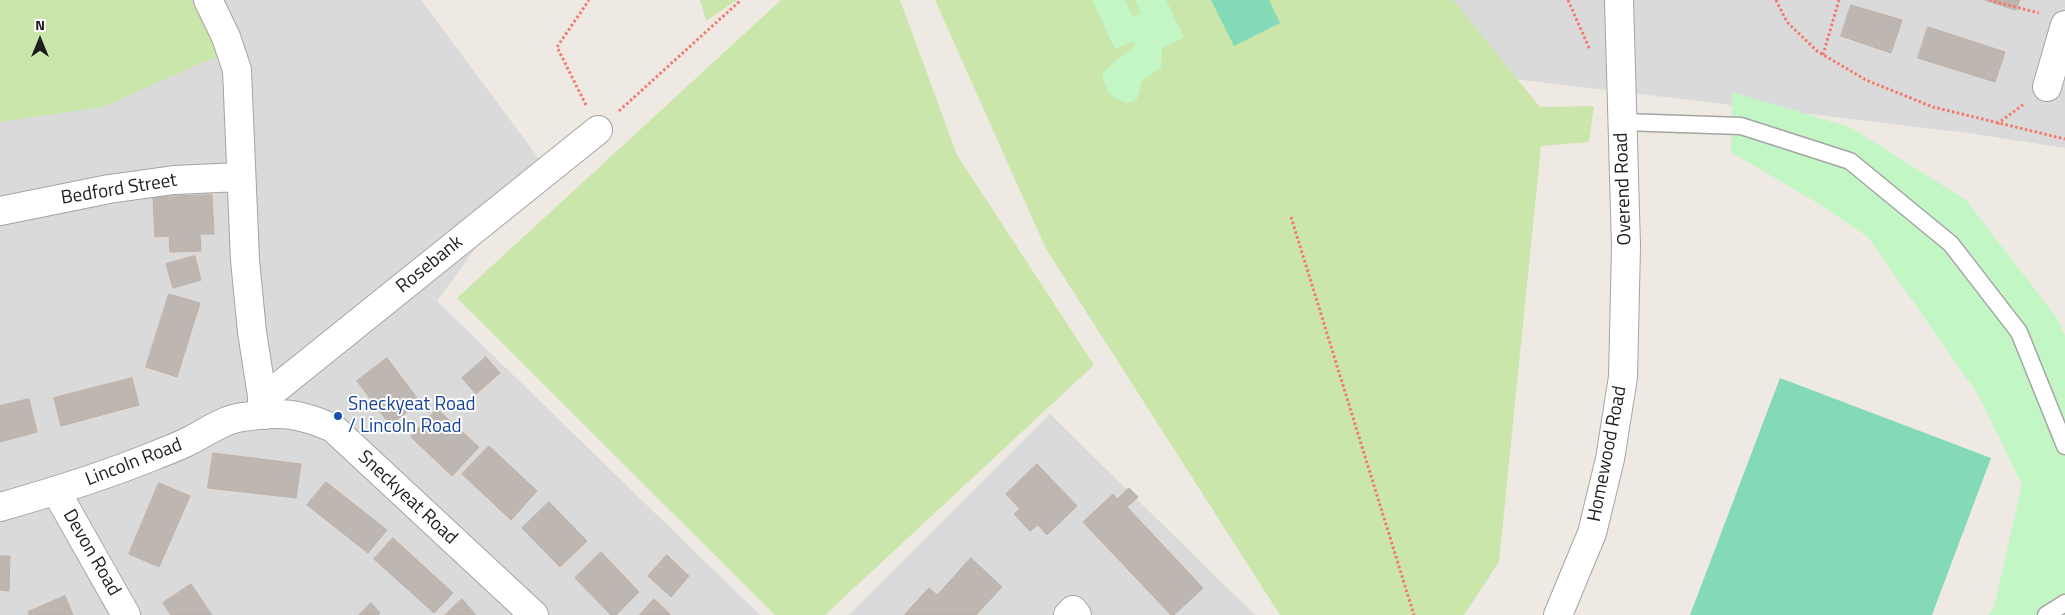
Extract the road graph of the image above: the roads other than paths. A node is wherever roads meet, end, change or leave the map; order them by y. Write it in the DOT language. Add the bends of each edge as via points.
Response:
graph roads {
  1 [pos="208,0"];
  2 [pos="1620,0"];
  3 [pos="2056,20"];
  4 [pos="2047,87"];
  5 [pos="1623,122"];
  6 [pos="598,130"];
  7 [pos="240,177"];
  8 [pos="0,211"];
  9 [pos="1623,377"];
  10 [pos="264,408"];
  11 [pos="2065,446"];
  12 [pos="56,492"];
  13 [pos="0,507"];
  14 [pos="2065,603"];
  15 [pos="126,615"];
  16 [pos="534,615"];
  17 [pos="1068,615"];
  18 [pos="1077,615"];
  19 [pos="1558,615"];
  20 [pos="2046,615"];
  1 -- 7 [label="street" via="237,70"];
  2 -- 5 [label="street, Overend Road"];
  3 -- 4 [label="street"];
  5 -- 9 [label="street, Overend Road" via="1626,246"];
  5 -- 11 [label="lane" via="1742,126 1850,161 1951,244 2019,332"];
  6 -- 10 [label="street, Rosebank"];
  7 -- 8 [label="street, Bedford Street" via="174,180 108,189"];
  7 -- 10 [label="street" via="252,332"];
  9 -- 19 [label="street, Homewood Road" via="1610,458 1592,533"];
  10 -- 12 [label="street, Lincoln Road" via="140,462"];
  10 -- 16 [label="street, Sneckyeat Road" via="311,419 333,428"];
  12 -- 13 [label="street, Lincoln Road"];
  12 -- 15 [label="street, Devon Road"];
  14 -- 20 [label="lane"];
  17 -- 18 [label="street" via="1073,610"];
}
